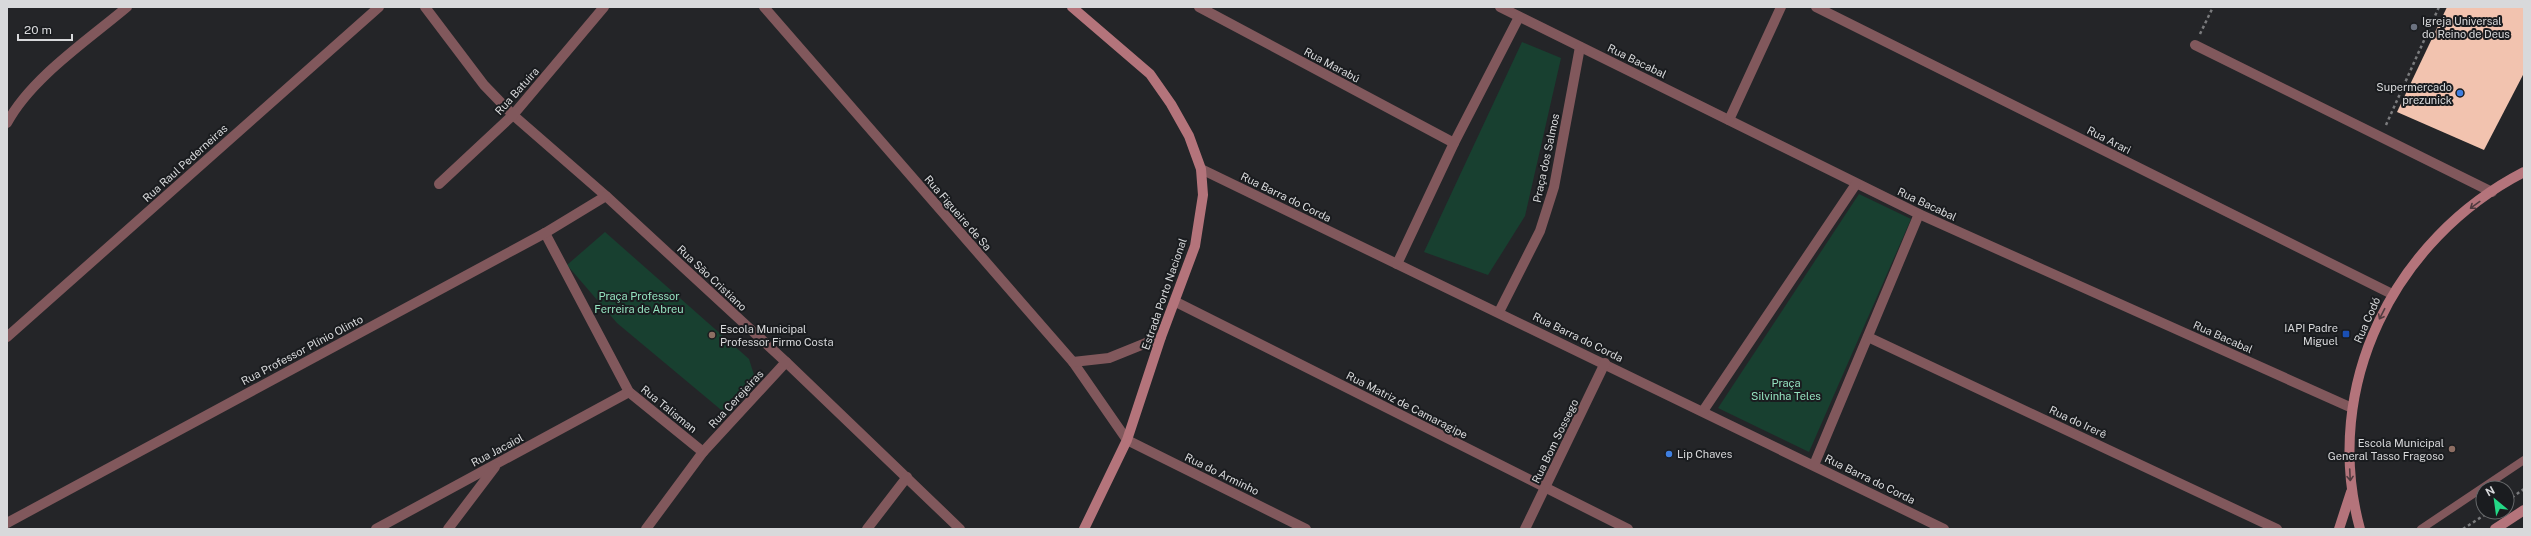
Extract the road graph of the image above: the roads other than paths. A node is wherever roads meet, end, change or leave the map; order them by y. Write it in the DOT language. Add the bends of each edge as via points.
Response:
graph roads {
  1 [pos="127,7"];
  2 [pos="379,7"];
  3 [pos="425,7"];
  4 [pos="604,7"];
  5 [pos="764,7"];
  6 [pos="1072,7"];
  7 [pos="1199,7"];
  8 [pos="1500,7"];
  9 [pos="1781,7"];
  10 [pos="1816,7"];
  11 [pos="1519,17"];
  12 [pos="2195,45"];
  13 [pos="1580,47"];
  14 [pos="513,115"];
  15 [pos="1729,120"];
  16 [pos="7,123"];
  17 [pos="1454,143"];
  18 [pos="1201,169"];
  19 [pos="2522,175"];
  20 [pos="440,184"];
  21 [pos="1856,184"];
  22 [pos="2492,192"];
  23 [pos="606,196"];
  24 [pos="1920,214"];
  25 [pos="545,233"];
  26 [pos="1397,264"];
  27 [pos="2392,294"];
  28 [pos="1176,302"];
  29 [pos="1499,312"];
  30 [pos="7,336"];
  31 [pos="1161,337"];
  32 [pos="1868,337"];
  33 [pos="786,362"];
  34 [pos="1073,362"];
  35 [pos="1606,363"];
  36 [pos="629,392"];
  37 [pos="2352,408"];
  38 [pos="1703,411"];
  39 [pos="1127,440"];
  40 [pos="704,452"];
  41 [pos="2524,460"];
  42 [pos="497,464"];
  43 [pos="1814,465"];
  44 [pos="907,477"];
  45 [pos="1545,489"];
  46 [pos="2351,492"];
  47 [pos="2524,510"];
  48 [pos="7,523"];
  49 [pos="378,529"];
  50 [pos="448,529"];
  51 [pos="646,529"];
  52 [pos="867,529"];
  53 [pos="960,529"];
  54 [pos="1084,529"];
  55 [pos="1306,529"];
  56 [pos="1525,529"];
  57 [pos="1628,529"];
  58 [pos="1944,529"];
  59 [pos="2277,529"];
  60 [pos="2339,529"];
  61 [pos="2360,529"];
  62 [pos="2421,529"];
  63 [pos="2495,529"];
  1 -- 16 [label="street" via="32,88 16,106"];
  2 -- 30 [label="street, Rua Raul Pederneiras"];
  3 -- 14 [label="street, Rua São Cristiano" via="484,84"];
  4 -- 14 [label="street, Rua Batuira"];
  5 -- 34 [label="street, Rua Figueire de Sa"];
  6 -- 18 [label="street, Estrada Porto Nacional" via="1150,74 1189,136"];
  7 -- 17 [label="street, Rua Marabú"];
  8 -- 11 [label="street, Rua Bacabal"];
  9 -- 15 [label="street"];
  10 -- 27 [label="street, Rua Arari"];
  11 -- 13 [label="street, Rua Bacabal"];
  11 -- 17 [label="street"];
  12 -- 22 [label="street"];
  13 -- 15 [label="street, Rua Bacabal"];
  13 -- 29 [label="street, Praça dos Salmos" via="1554,187 1540,231"];
  14 -- 20 [label="street, Rua Batuira"];
  14 -- 23 [label="street, Rua São Cristiano"];
  15 -- 21 [label="street, Rua Bacabal"];
  17 -- 26 [label="street"];
  18 -- 26 [label="street, Rua Barra do Corda"];
  18 -- 28 [label="street, Estrada Porto Nacional" via="1204,195 1195,246"];
  19 -- 22 [label="street, Rua Codó"];
  21 -- 24 [label="street, Rua Bacabal"];
  21 -- 38 [label="street"];
  22 -- 27 [label="street, Rua Codó, one-way" via="2447,228 2420,257"];
  23 -- 25 [label="street, Rua Professor Plínio Olinto"];
  23 -- 33 [label="street, Rua São Cristiano"];
  24 -- 32 [label="street"];
  24 -- 37 [label="street, Rua Bacabal"];
  25 -- 36 [label="street, Rua Talisman"];
  25 -- 48 [label="street, Rua Professor Plínio Olinto"];
  26 -- 29 [label="street, Rua Barra do Corda"];
  27 -- 37 [label="street, Rua Codó, one-way" via="2363,361"];
  28 -- 31 [label="street, Estrada Porto Nacional"];
  28 -- 45 [label="street, Rua Matriz de Camaragipe"];
  29 -- 35 [label="street, Rua Barra do Corda"];
  31 -- 34 [label="street" via="1109,358"];
  31 -- 39 [label="street, Estrada Porto Nacional"];
  32 -- 43 [label="street"];
  32 -- 59 [label="street, Rua do Irerê"];
  33 -- 40 [label="street, Rua Cerejeiras"];
  33 -- 44 [label="street, Rua São Cristiano"];
  34 -- 39 [label="street, Rua Figueire de Sa"];
  35 -- 38 [label="street, Rua Barra do Corda"];
  35 -- 45 [label="street, Rua Bom Sossego"];
  36 -- 40 [label="street, Rua Talisman"];
  36 -- 42 [label="street, Rua Jacaiol"];
  37 -- 46 [label="street, Rua Codó, one-way"];
  38 -- 43 [label="street, Rua Barra do Corda"];
  39 -- 54 [label="street, Estrada Porto Nacional"];
  39 -- 55 [label="street, Rua do Arminho"];
  40 -- 51 [label="street, Rua Cerejeiras"];
  41 -- 62 [label="lane"];
  42 -- 49 [label="street, Rua Jacaiol"];
  42 -- 50 [label="street"];
  43 -- 58 [label="street, Rua Barra do Corda"];
  44 -- 52 [label="street"];
  44 -- 53 [label="street, Rua São Cristiano"];
  45 -- 56 [label="street, Rua Bom Sossego"];
  45 -- 57 [label="street, Rua Matriz de Camaragipe"];
  46 -- 60 [label="street"];
  46 -- 61 [label="street, Rua Codó"];
  47 -- 63 [label="street"];
}
